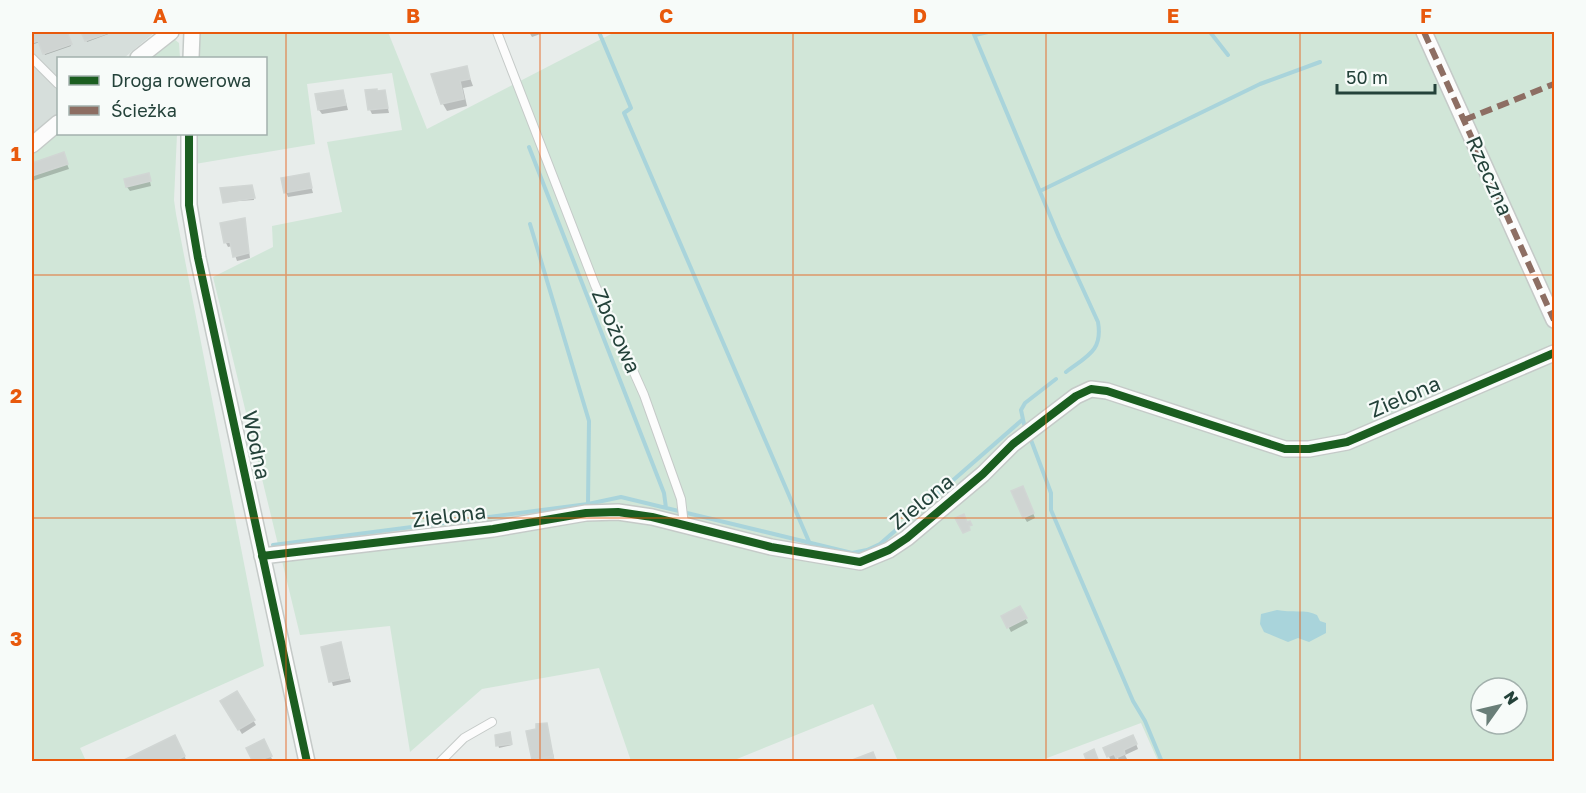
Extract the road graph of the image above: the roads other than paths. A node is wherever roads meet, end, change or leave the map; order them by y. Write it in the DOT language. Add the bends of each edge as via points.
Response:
graph roads {
  1 [pos="171,32"];
  2 [pos="192,32"];
  3 [pos="497,32"];
  4 [pos="1424,32"];
  5 [pos="139,57"];
  6 [pos="191,57"];
  7 [pos="32,58"];
  8 [pos="57,83"];
  9 [pos="57,124"];
  10 [pos="189,135"];
  11 [pos="32,145"];
  12 [pos="1554,320"];
  13 [pos="1554,353"];
  14 [pos="684,525"];
  15 [pos="262,556"];
  16 [pos="492,722"];
  17 [pos="307,762"];
  18 [pos="440,762"];
  1 -- 5 [label="street"];
  2 -- 6 [label="street"];
  3 -- 14 [label="lane, Zbożowa" via="595,285 644,395 681,499"];
  4 -- 12 [label="street, Rzeczna"];
  7 -- 8 [label="lane"];
  9 -- 11 [label="street"];
  10 -- 15 [label="street, Wodna" via="189,206 196,248"];
  13 -- 14 [label="street, Zielona" via="1347,442 1310,449 1285,449 1091,389 1013,444 908,538 860,562 771,547"];
  14 -- 15 [label="street, Zielona" via="618,512 586,513 493,530"];
  15 -- 17 [label="street, Wodna"];
  16 -- 18 [label="lane" via="464,738"];
}
